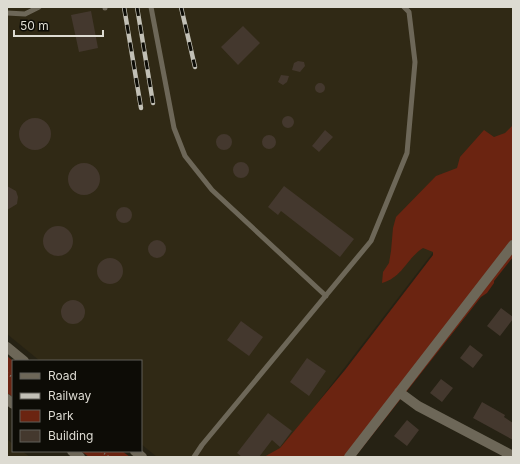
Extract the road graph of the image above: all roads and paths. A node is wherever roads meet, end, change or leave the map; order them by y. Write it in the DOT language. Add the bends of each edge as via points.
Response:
graph roads {
  1 [pos="39,7"];
  2 [pos="151,7"];
  3 [pos="404,7"];
  4 [pos="7,13"];
  5 [pos="513,246"];
  6 [pos="326,296"];
  7 [pos="7,347"];
  8 [pos="23,360"];
  9 [pos="399,392"];
  10 [pos="513,456"];
  11 [pos="194,457"];
  12 [pos="349,457"];
  1 -- 4 [label="lane" via="25,14"];
  2 -- 6 [label="lane" via="174,128 185,156 212,190"];
  3 -- 6 [label="lane" via="410,12 415,62 407,153 371,241"];
  5 -- 9 [label="street"];
  6 -- 11 [label="lane"];
  7 -- 8 [label="street"];
  9 -- 10 [label="street" via="418,406"];
  9 -- 12 [label="street"];
}
